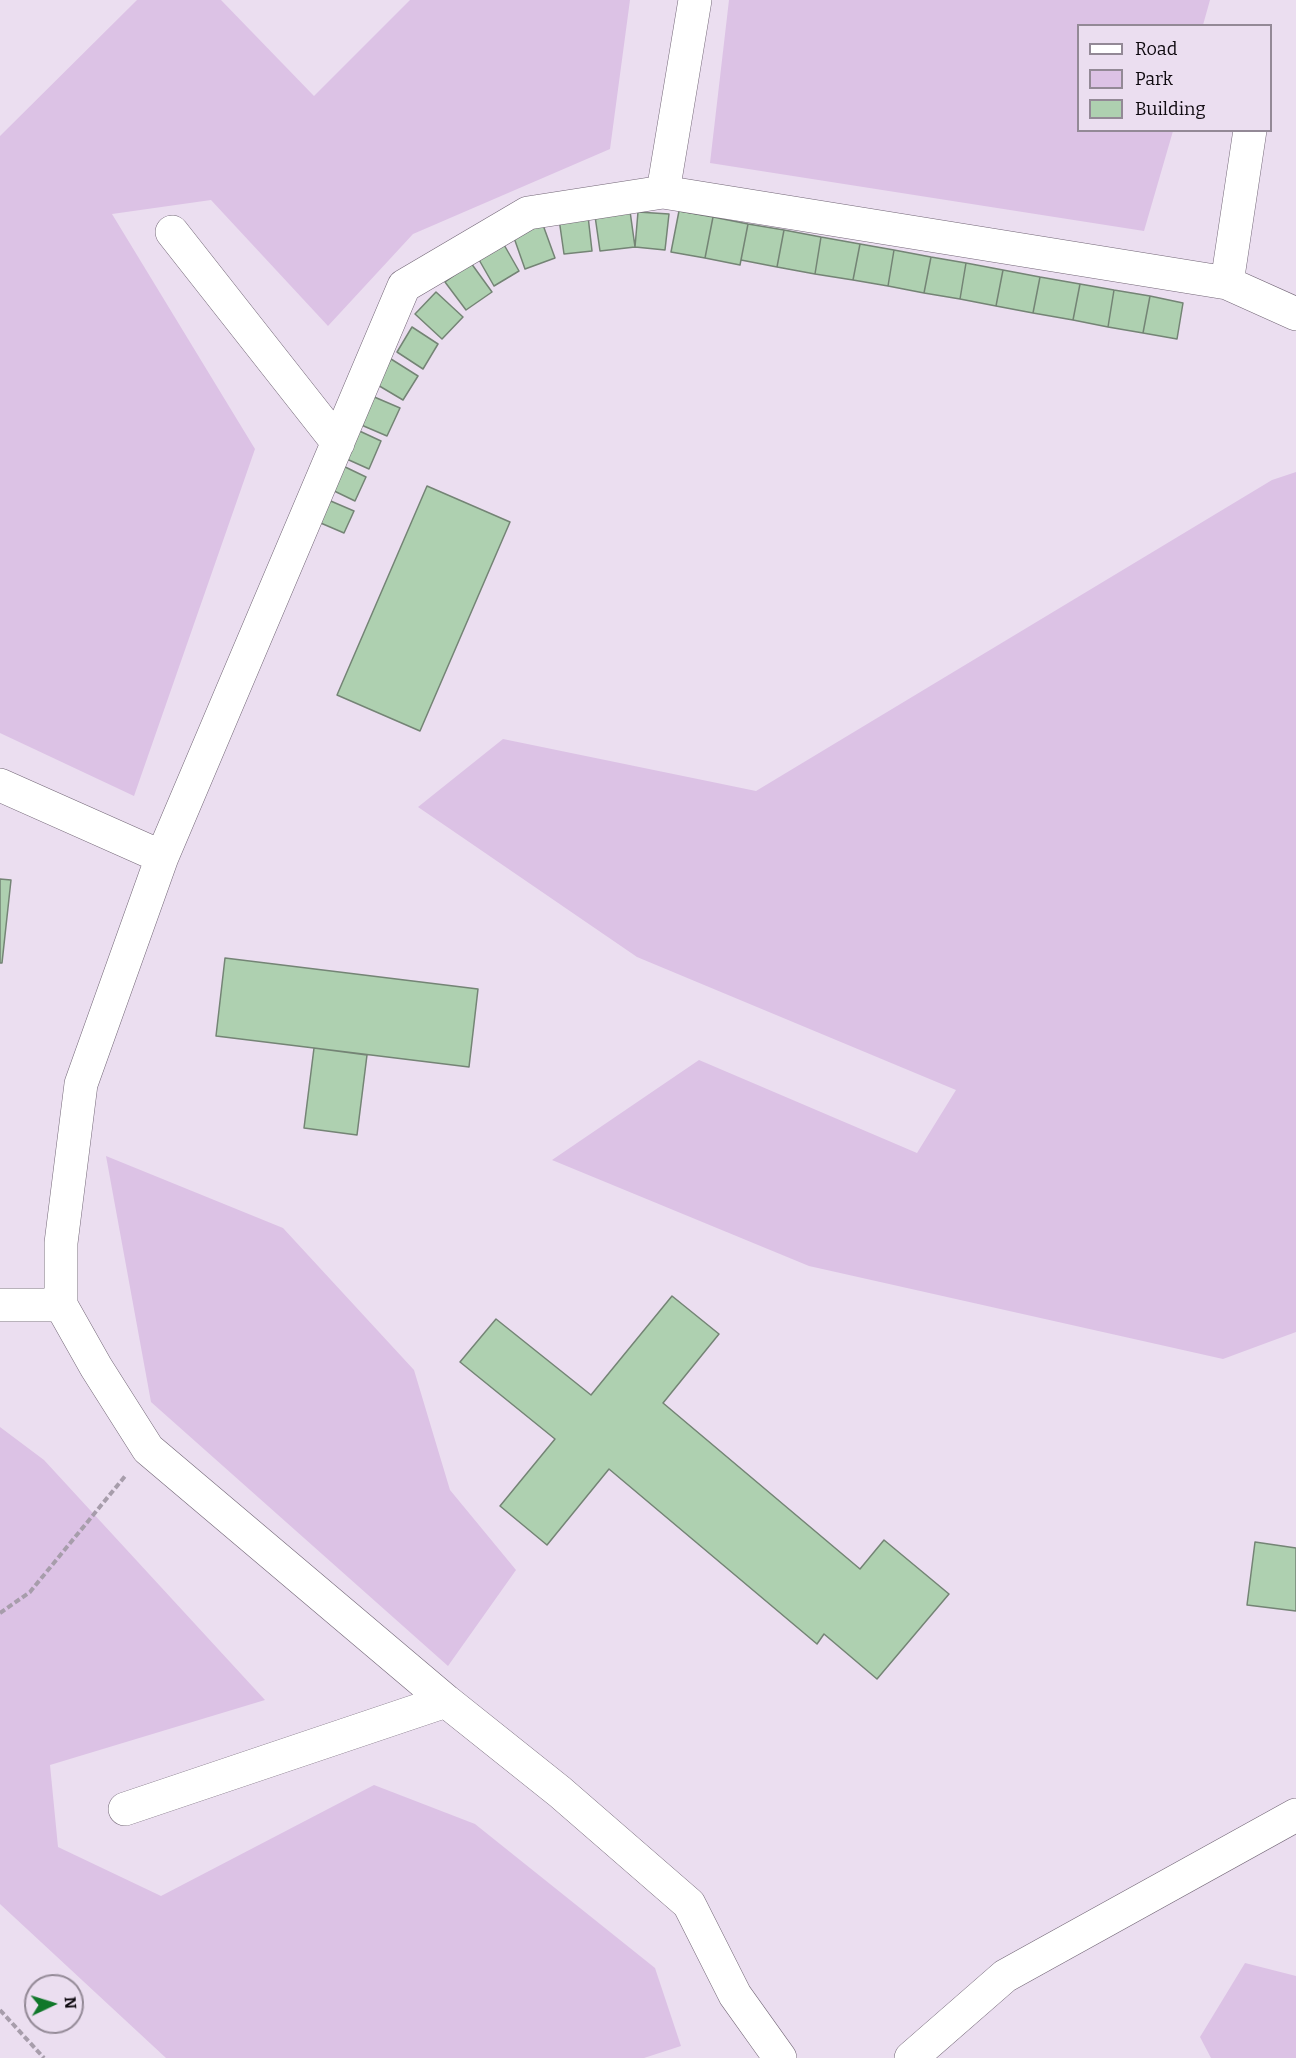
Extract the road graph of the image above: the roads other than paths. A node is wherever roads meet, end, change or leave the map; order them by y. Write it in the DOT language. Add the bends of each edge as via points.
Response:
graph roads {
  1 [pos="695,0"];
  2 [pos="1250,132"];
  3 [pos="663,192"];
  4 [pos="172,232"];
  5 [pos="1227,283"];
  6 [pos="1296,314"];
  7 [pos="338,443"];
  8 [pos="0,785"];
  9 [pos="162,857"];
  10 [pos="0,1305"];
  11 [pos="60,1305"];
  12 [pos="446,1701"];
  13 [pos="125,1809"];
  14 [pos="1296,1815"];
  15 [pos="780,2058"];
  16 [pos="911,2058"];
  1 -- 3 [label="lane"];
  2 -- 5 [label="lane"];
  3 -- 5 [label="lane"];
  3 -- 7 [label="lane" via="528,213 404,286"];
  4 -- 7 [label="lane"];
  5 -- 6 [label="lane"];
  7 -- 9 [label="lane"];
  8 -- 9 [label="lane"];
  9 -- 11 [label="lane" via="81,1084 62,1244"];
  10 -- 11 [label="lane"];
  11 -- 12 [label="lane" via="147,1449"];
  12 -- 13 [label="lane"];
  12 -- 15 [label="lane" via="560,1792 689,1904 735,1995"];
  14 -- 16 [label="lane" via="1005,1977"];
}
